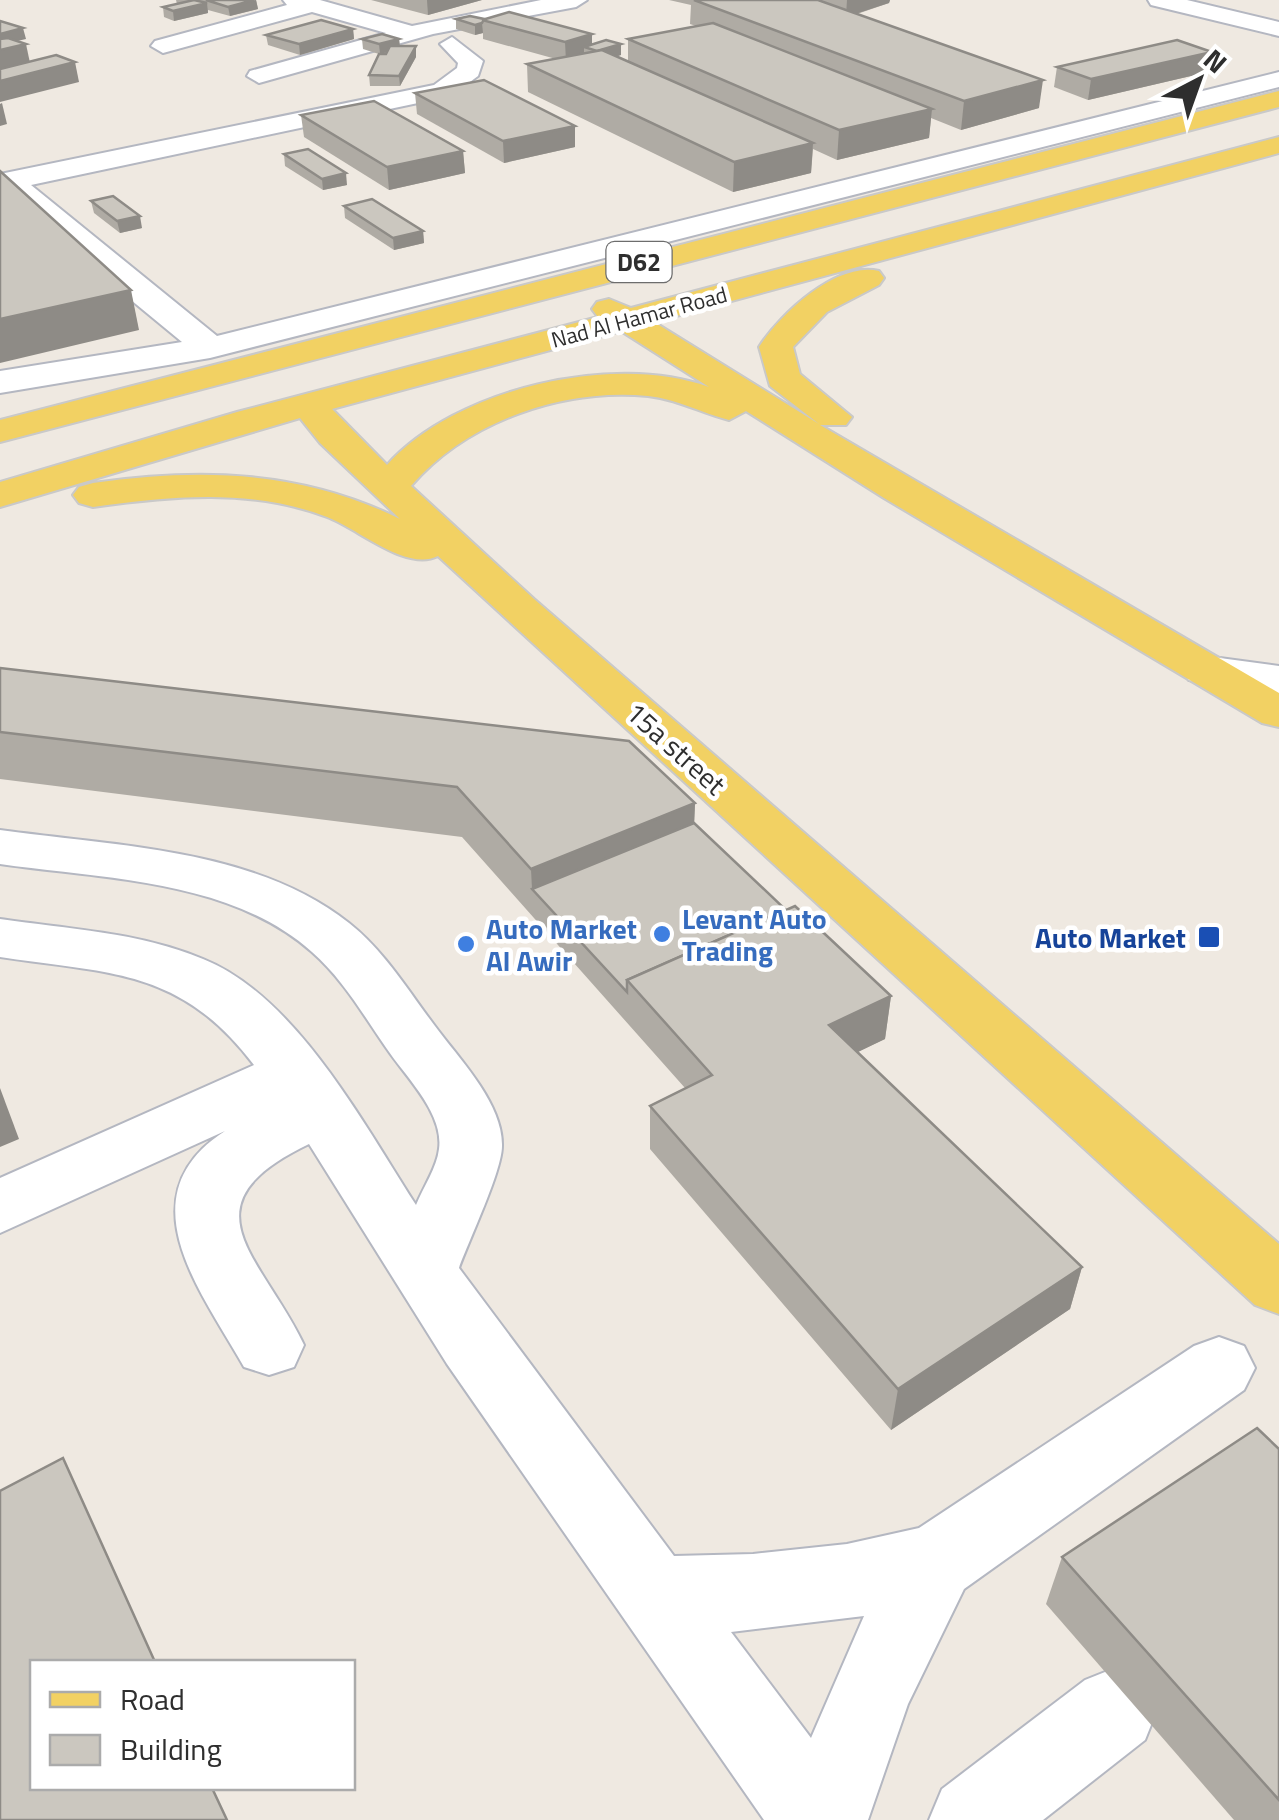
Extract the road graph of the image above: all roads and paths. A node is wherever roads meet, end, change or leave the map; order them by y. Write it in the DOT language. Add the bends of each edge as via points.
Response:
graph roads {
  1 [pos="576,0"];
  2 [pos="1159,0"];
  3 [pos="304,3"];
  4 [pos="1193,10"];
  5 [pos="1279,29"];
  6 [pos="412,33"];
  7 [pos="452,44"];
  8 [pos="163,46"];
  9 [pos="1279,49"];
  10 [pos="496,55"];
  11 [pos="259,76"];
  12 [pos="1279,78"];
  13 [pos="496,81"];
  14 [pos="418,98"];
  15 [pos="1279,99"];
  16 [pos="1279,121"];
  17 [pos="1279,145"];
  18 [pos="1024,165"];
  19 [pos="4,182"];
  20 [pos="1003,221"];
  21 [pos="736,291"];
  22 [pos="523,293"];
  23 [pos="584,302"];
  24 [pos="630,319"];
  25 [pos="227,356"];
  26 [pos="0,382"];
  27 [pos="308,404"];
  28 [pos="0,431"];
  29 [pos="0,478"];
  30 [pos="388,487"];
  31 [pos="898,490"];
  32 [pos="0,495"];
  33 [pos="0,512"];
  34 [pos="518,608"];
  35 [pos="1205,670"];
  36 [pos="1279,680"];
  37 [pos="1279,712"];
  38 [pos="0,846"];
  39 [pos="0,938"];
  40 [pos="305,1093"];
  41 [pos="0,1207"];
  42 [pos="423,1272"];
  43 [pos="1279,1285"];
  44 [pos="269,1345"];
  45 [pos="1219,1368"];
  46 [pos="936,1562"];
  47 [pos="657,1595"];
  48 [pos="1115,1710"];
  49 [pos="820,1820"];
  50 [pos="973,1820"];
  1 -- 6 [label="lane"];
  2 -- 4 [label="lane"];
  3 -- 6 [label="lane"];
  3 -- 8 [label="lane"];
  4 -- 5 [label="lane"];
  4 -- 9 [label="lane"];
  6 -- 7 [label="lane"];
  6 -- 11 [label="lane"];
  7 -- 10 [label="lane"];
  7 -- 14 [label="lane" via="466,52 469,71"];
  12 -- 25 [label="lane"];
  13 -- 14 [label="lane"];
  14 -- 19 [label="lane"];
  15 -- 18 [label="main road, Nad Al Hamar Road / D62"];
  16 -- 21 [label="main road" via="716,280"];
  17 -- 20 [label="main road, Nad Al Hamar Road / D62"];
  18 -- 22 [label="main road, Nad Al Hamar Road / D62"];
  18 -- 23 [label="main road" via="968,192"];
  19 -- 25 [label="lane"];
  20 -- 21 [label="main road, Nad Al Hamar Road / D62"];
  20 -- 31 [label="main road" via="816,303 776,347 783,378 798,394 899,465"];
  21 -- 24 [label="main road, Nad Al Hamar Road / D62"];
  22 -- 23 [label="main road"];
  22 -- 25 [label="main road, Nad Al Hamar Road / D62"];
  23 -- 24 [label="main road"];
  23 -- 27 [label="main road" via="344,368 324,378"];
  24 -- 27 [label="main road, Nad Al Hamar Road / D62"];
  24 -- 31 [label="main road"];
  25 -- 26 [label="lane"];
  25 -- 28 [label="main road, Nad Al Hamar Road / D62"];
  25 -- 29 [label="main road" via="280,368 298,379 297,387 277,401"];
  27 -- 30 [label="main road, 15a street"];
  27 -- 32 [label="main road, Nad Al Hamar Road / D62"];
  30 -- 31 [label="main road" via="423,447 474,420 548,397 636,383 706,396 798,450"];
  30 -- 34 [label="main road, 15a street"];
  31 -- 35 [label="main road"];
  33 -- 34 [label="main road" via="170,485 307,495 377,520"];
  34 -- 43 [label="main road, 15a street"];
  35 -- 36 [label="lane"];
  35 -- 37 [label="main road"];
  38 -- 42 [label="lane" via="252,894 330,936 370,979 468,1125 471,1149"];
  39 -- 40 [label="lane" via="128,958 207,984 237,1006"];
  40 -- 41 [label="lane"];
  40 -- 42 [label="lane"];
  40 -- 44 [label="lane" via="207,1185 202,1223"];
  42 -- 47 [label="lane"];
  45 -- 46 [label="lane"];
  46 -- 47 [label="lane" via="847,1582"];
  46 -- 49 [label="lane" via="892,1640"];
  47 -- 49 [label="lane"];
  48 -- 50 [label="lane"];
}
